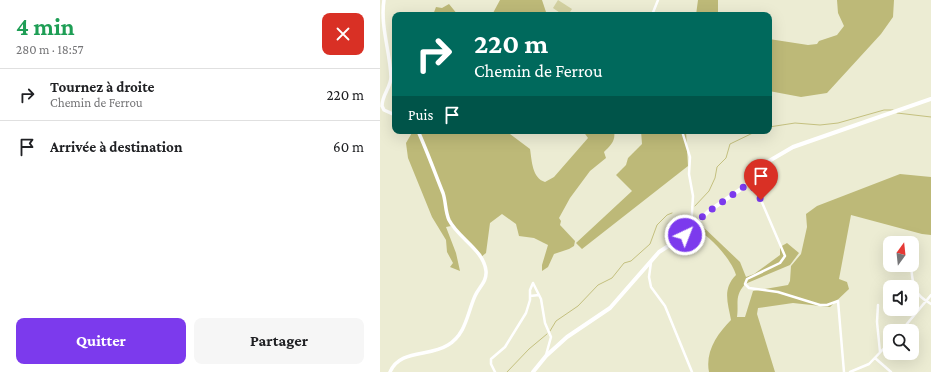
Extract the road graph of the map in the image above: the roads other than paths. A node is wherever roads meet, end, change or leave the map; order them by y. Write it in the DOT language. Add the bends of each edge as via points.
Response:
graph roads {
  1 [pos="384,0"];
  2 [pos="658,0"];
  3 [pos="653,12"];
  4 [pos="931,99"];
  5 [pos="392,114"];
  6 [pos="419,134"];
  7 [pos="683,134"];
  8 [pos="748,184"];
  9 [pos="692,226"];
  10 [pos="651,261"];
  11 [pos="912,272"];
  12 [pos="539,295"];
  13 [pos="931,295"];
  14 [pos="530,296"];
  15 [pos="926,301"];
  16 [pos="931,304"];
  17 [pos="878,305"];
  18 [pos="907,324"];
  19 [pos="881,352"];
  20 [pos="546,356"];
  21 [pos="875,358"];
  22 [pos="390,372"];
  23 [pos="495,372"];
  24 [pos="532,372"];
  25 [pos="692,372"];
  26 [pos="844,372"];
  27 [pos="850,372"];
  28 [pos="891,372"];
  1 -- 5 [label="street" via="382,13 391,76 382,106"];
  2 -- 3 [label="street"];
  4 -- 8 [label="main road" via="793,147 763,165"];
  6 -- 22 [label="street" via="443,194 450,220 481,259 486,275 475,296 466,323 454,341 438,350 402,358 394,364"];
  7 -- 9 [label="street" via="690,157"];
  8 -- 9 [label="main road" via="708,211"];
  8 -- 26 [label="street" via="758,193 785,256 780,263 747,280 745,284 749,288 778,292 821,305 838,301"];
  9 -- 10 [label="main road"];
  10 -- 20 [label="main road" via="604,313 575,331"];
  10 -- 25 [label="street" via="651,287 666,306"];
  11 -- 15 [label="street" via="915,290 920,298"];
  12 -- 14 [label="street"];
  12 -- 14 [label="street" via="533,283"];
  12 -- 20 [label="street" via="545,323 552,339"];
  13 -- 15 [label="street"];
  14 -- 23 [label="street" via="526,313 505,347 491,359"];
  15 -- 16 [label="street"];
  15 -- 18 [label="street"];
  17 -- 19 [label="street" via="877,322"];
  19 -- 21 [label="street"];
  20 -- 24 [label="main road"];
  21 -- 27 [label="street" via="869,364"];
  21 -- 28 [label="street"];
}
